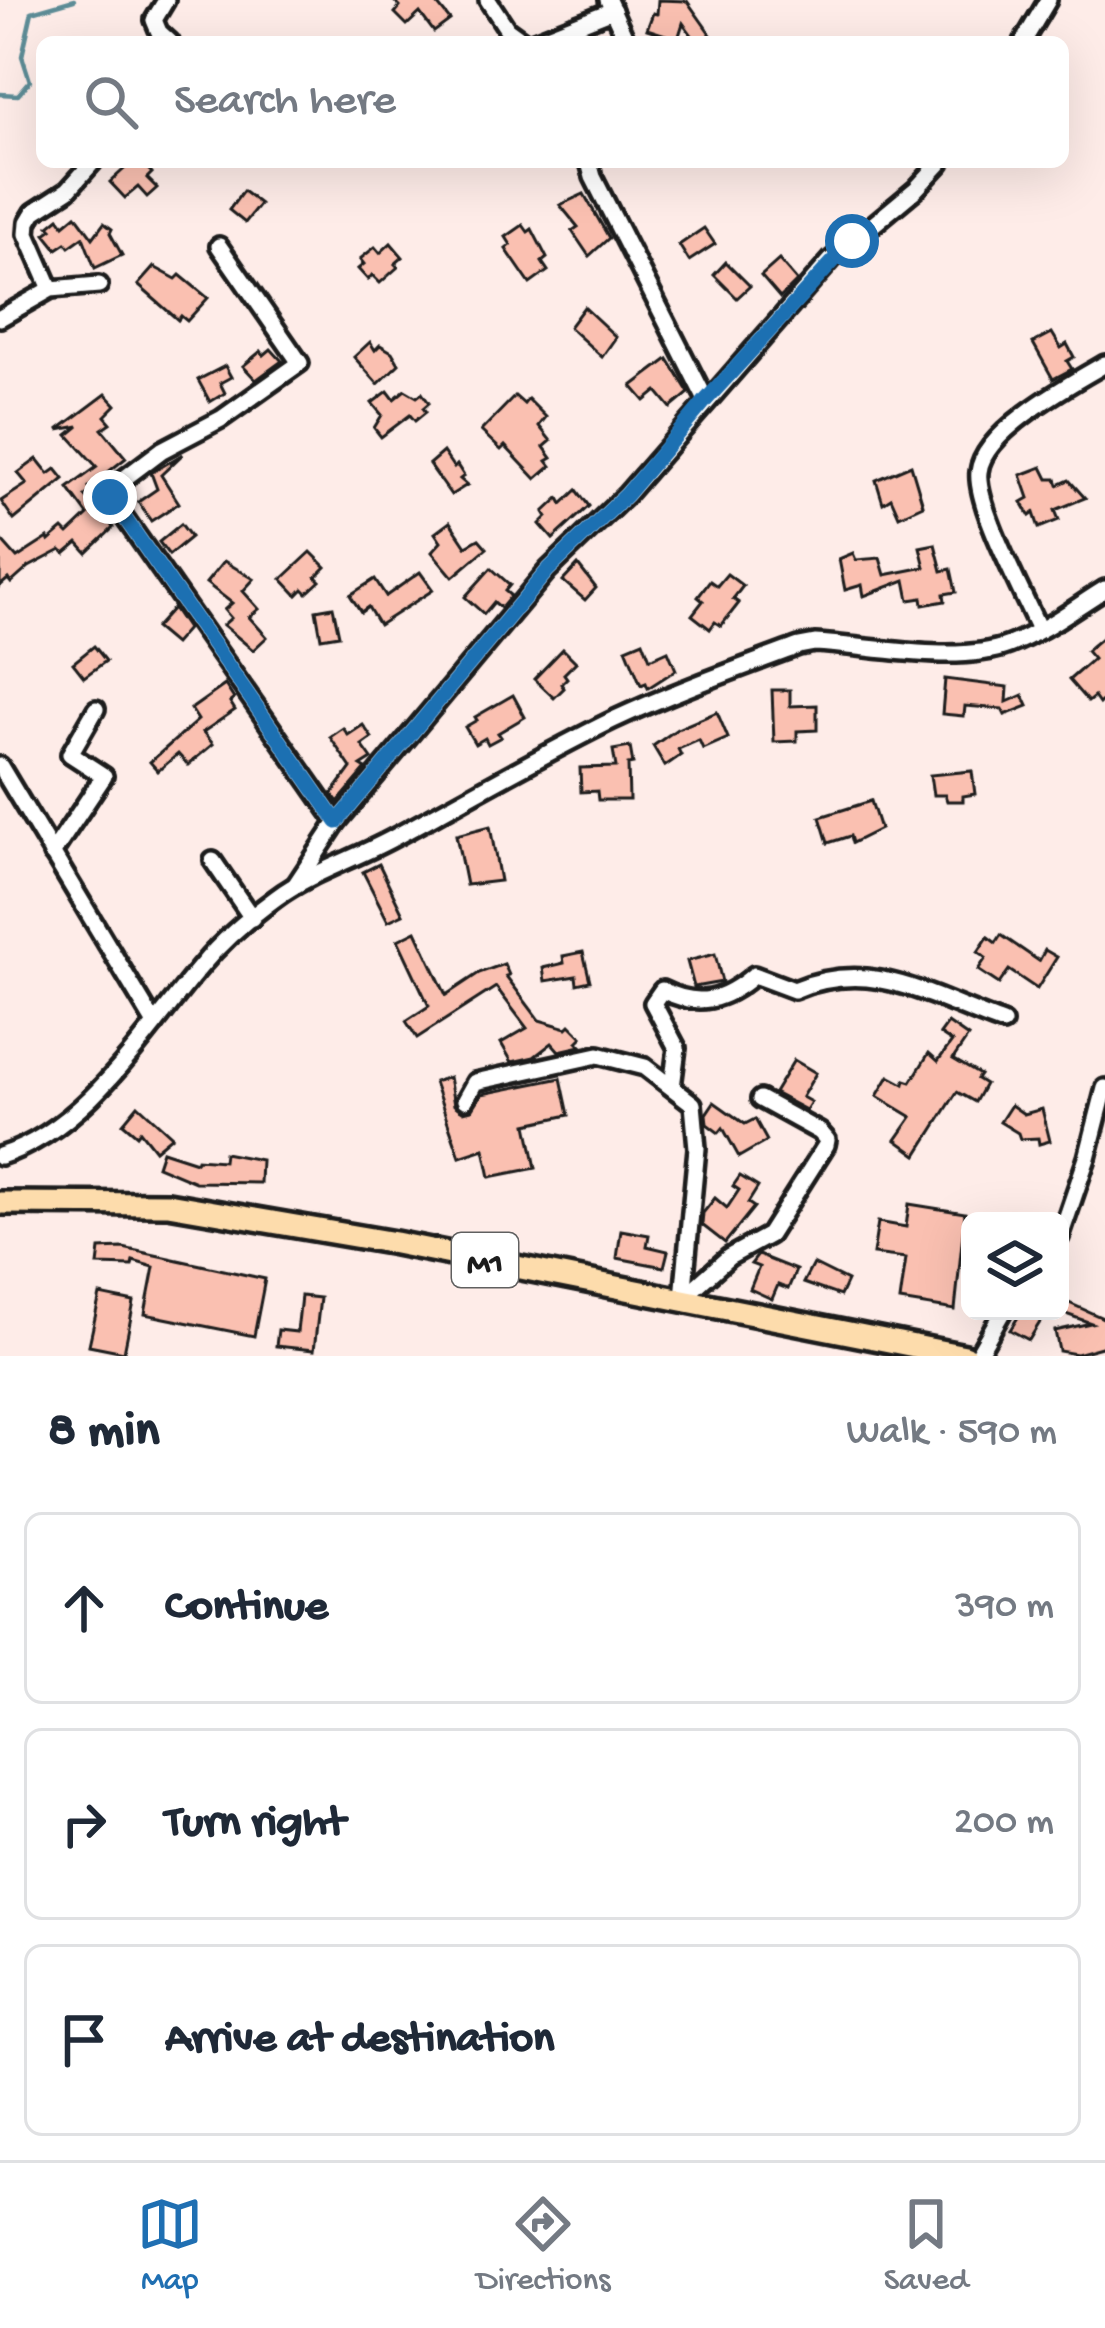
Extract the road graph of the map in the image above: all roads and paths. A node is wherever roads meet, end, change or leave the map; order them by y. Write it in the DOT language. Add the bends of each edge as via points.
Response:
graph roads {
  1 [pos="166,0"];
  2 [pos="488,0"];
  3 [pos="1048,0"];
  4 [pos="611,5"];
  5 [pos="163,36"];
  6 [pos="519,36"];
  7 [pos="542,36"];
  8 [pos="624,36"];
  9 [pos="1027,36"];
  10 [pos="88,168"];
  11 [pos="591,168"];
  12 [pos="935,168"];
  13 [pos="220,246"];
  14 [pos="99,285"];
  15 [pos="51,289"];
  16 [pos="0,318"];
  17 [pos="1105,364"];
  18 [pos="706,400"];
  19 [pos="1105,589"];
  20 [pos="1039,630"];
  21 [pos="96,709"];
  22 [pos="0,766"];
  23 [pos="337,822"];
  24 [pos="52,854"];
  25 [pos="213,861"];
  26 [pos="296,884"];
  27 [pos="252,918"];
  28 [pos="1003,1023"];
  29 [pos="155,1024"];
  30 [pos="672,1087"];
  31 [pos="1105,1088"];
  32 [pos="760,1099"];
  33 [pos="465,1100"];
  34 [pos="0,1156"];
  35 [pos="0,1203"];
  36 [pos="1069,1212"];
  37 [pos="683,1298"];
  38 [pos="998,1320"];
  39 [pos="965,1356"];
  40 [pos="976,1356"];
  1 -- 5 [label="street" via="154,20"];
  2 -- 6 [label="street"];
  3 -- 9 [label="street"];
  4 -- 7 [label="street"];
  4 -- 8 [label="street"];
  10 -- 15 [label="street" via="28,222"];
  11 -- 18 [label="street"];
  12 -- 18 [label="street" via="832,259"];
  13 -- 23 [label="street" via="301,363 162,450 110,497"];
  14 -- 15 [label="street"];
  15 -- 16 [label="street"];
  17 -- 20 [label="street" via="1006,430 982,457 983,500"];
  18 -- 23 [label="street" via="626,495 548,570"];
  19 -- 20 [label="street"];
  20 -- 26 [label="street" via="973,653 800,646 616,719"];
  21 -- 24 [label="street" via="70,754 104,776"];
  22 -- 24 [label="street"];
  23 -- 26 [label="street"];
  24 -- 29 [label="street"];
  25 -- 27 [label="street"];
  26 -- 27 [label="street"];
  27 -- 29 [label="street"];
  28 -- 30 [label="street" via="889,979 825,977 794,990 754,975 733,993 687,1003 662,990 653,1003 677,1048"];
  29 -- 34 [label="street" via="66,1123"];
  30 -- 33 [label="street" via="645,1066 598,1055 476,1082"];
  30 -- 37 [label="street" via="693,1104 697,1148"];
  31 -- 36 [label="street"];
  32 -- 37 [label="street" via="820,1132 826,1145 769,1235"];
  35 -- 37 [label="highway, M1" via="168,1204"];
  37 -- 39 [label="highway, M1"];
  38 -- 40 [label="street"];
}
